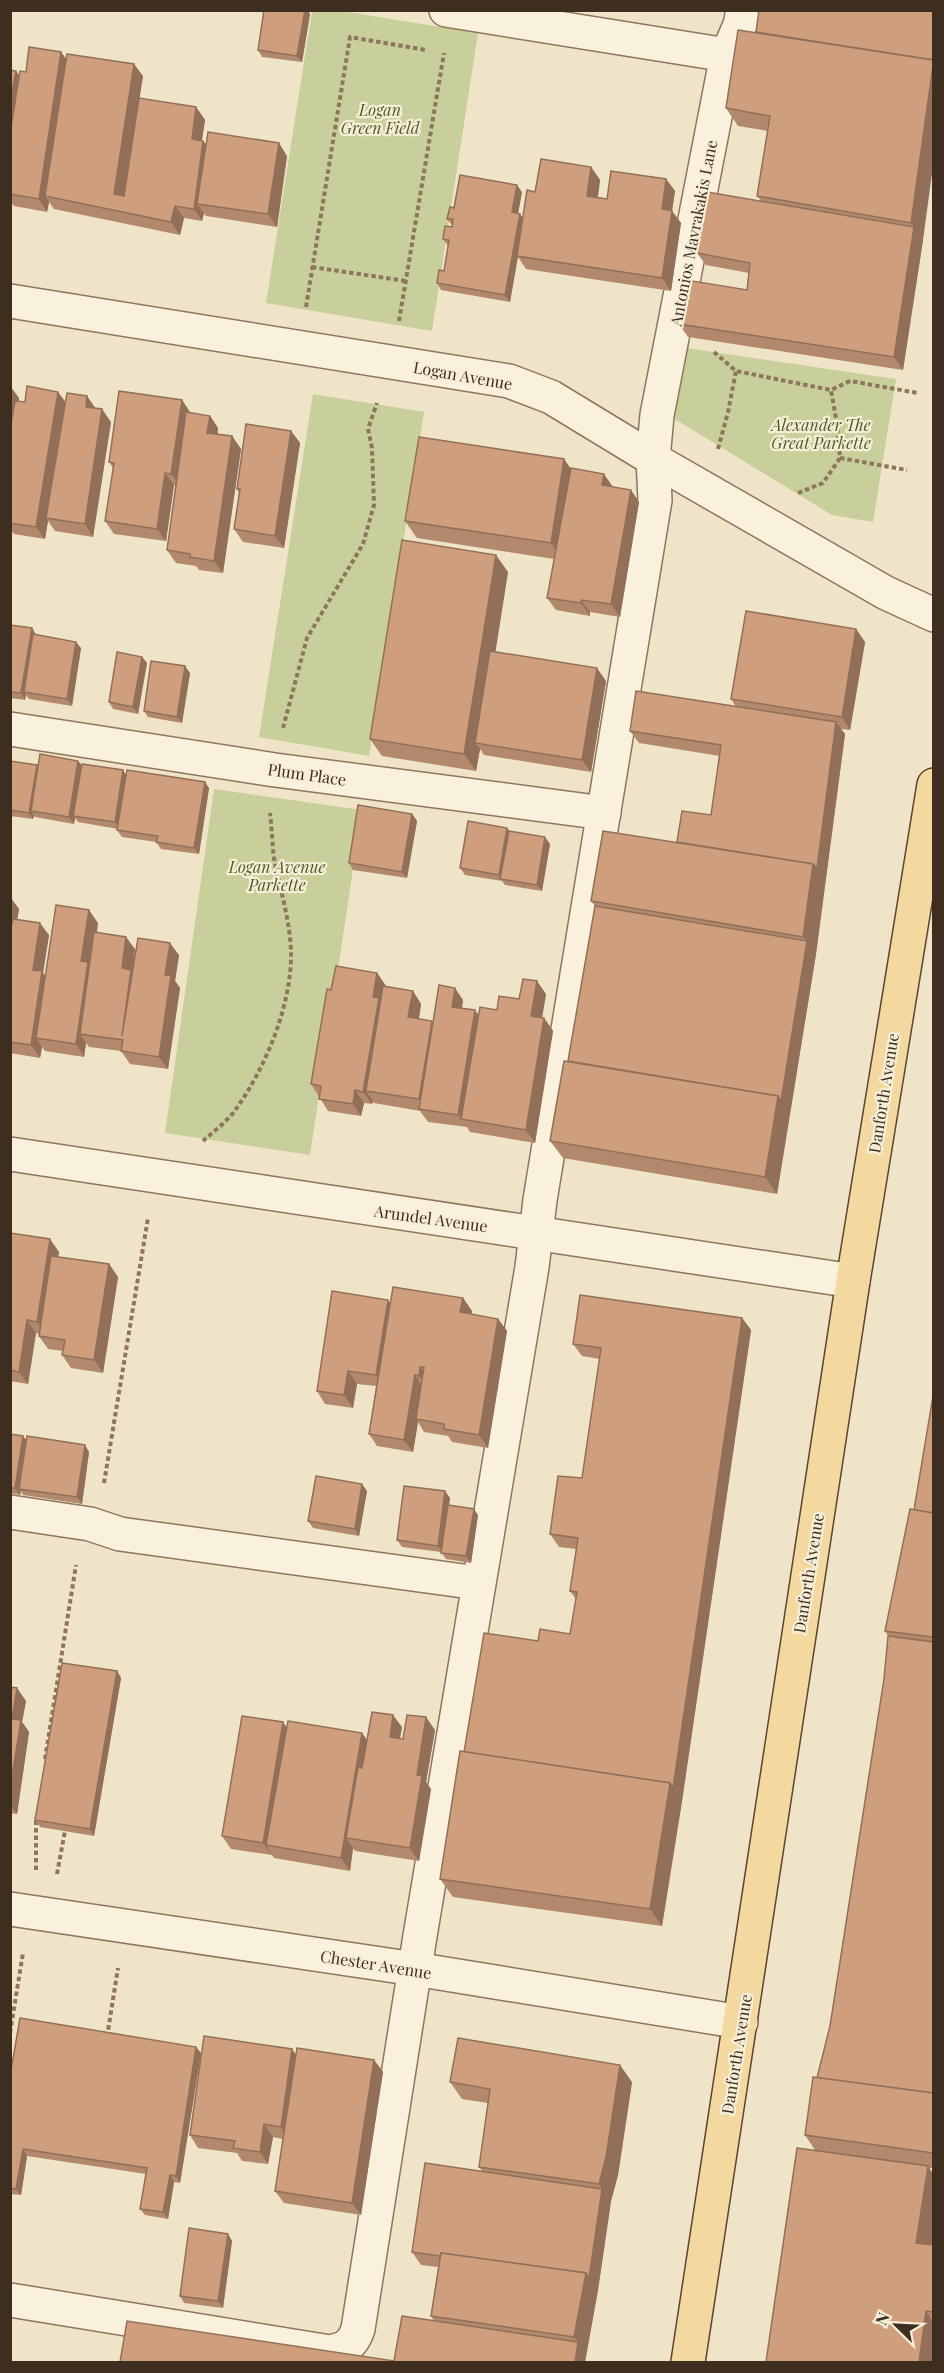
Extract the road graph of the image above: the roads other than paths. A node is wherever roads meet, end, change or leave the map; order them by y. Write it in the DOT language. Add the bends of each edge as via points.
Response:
graph roads {
  1 [pos="742,10"];
  2 [pos="449,11"];
  3 [pos="727,55"];
  4 [pos="10,301"];
  5 [pos="653,459"];
  6 [pos="933,615"];
  7 [pos="10,729"];
  8 [pos="933,785"];
  9 [pos="604,813"];
  10 [pos="10,1154"];
  11 [pos="537,1234"];
  12 [pos="853,1281"];
  13 [pos="10,1512"];
  14 [pos="478,1583"];
  15 [pos="10,1909"];
  16 [pos="415,1969"];
  17 [pos="741,2022"];
  18 [pos="10,2300"];
  19 [pos="688,2362"];
  1 -- 3 [label="street, Antonios Mavrakakis Lane" via="740,26"];
  2 -- 3 [label="street"];
  3 -- 5 [label="street, Antonios Mavrakakis Lane" via="657,415"];
  4 -- 5 [label="street, Logan Avenue" via="509,381 551,397"];
  5 -- 6 [label="street, Logan Avenue" via="886,593"];
  5 -- 9 [label="street, Antonios Mavrakakis Lane" via="655,500"];
  7 -- 9 [label="street, Plum Place" via="275,770"];
  8 -- 12 [label="main road, Danforth Avenue"];
  9 -- 11 [label="street, Antonios Mavrakakis Lane"];
  10 -- 11 [label="street, Arundel Avenue"];
  11 -- 12 [label="street, Arundel Avenue"];
  11 -- 14 [label="street, Antonios Mavrakakis Lane"];
  12 -- 17 [label="main road, Danforth Avenue"];
  13 -- 14 [label="street" via="90,1524 120,1534"];
  14 -- 16 [label="street, Antonios Mavrakakis Lane"];
  15 -- 16 [label="street, Chester Avenue"];
  16 -- 17 [label="street, Chester Avenue"];
  16 -- 18 [label="street, Antonios Mavrakakis Lane" via="360,2321 353,2342 330,2352"];
  17 -- 19 [label="main road, Danforth Avenue"];
}
